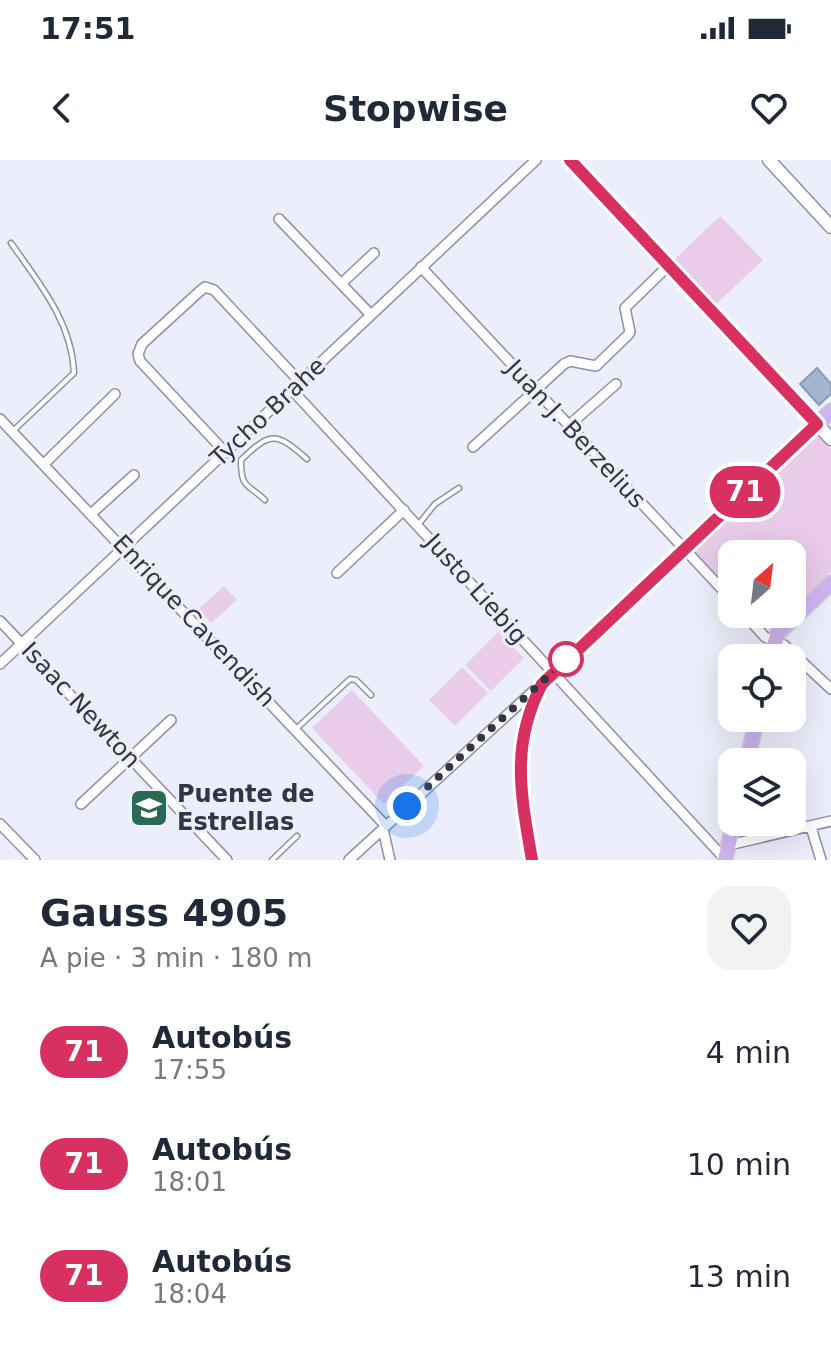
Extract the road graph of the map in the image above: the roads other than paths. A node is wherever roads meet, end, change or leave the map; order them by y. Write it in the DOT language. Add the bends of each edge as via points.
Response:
graph roads {
  1 [pos="536,160"];
  2 [pos="570,160"];
  3 [pos="769,160"];
  4 [pos="279,219"];
  5 [pos="831,227"];
  6 [pos="11,243"];
  7 [pos="374,253"];
  8 [pos="669,265"];
  9 [pos="421,267"];
  10 [pos="341,284"];
  11 [pos="371,315"];
  12 [pos="616,384"];
  13 [pos="296,386"];
  14 [pos="534,390"];
  15 [pos="115,394"];
  16 [pos="831,411"];
  17 [pos="0,419"];
  18 [pos="817,424"];
  19 [pos="568,426"];
  20 [pos="13,432"];
  21 [pos="831,439"];
  22 [pos="473,447"];
  23 [pos="228,449"];
  24 [pos="307,459"];
  25 [pos="241,460"];
  26 [pos="44,464"];
  27 [pos="134,475"];
  28 [pos="459,488"];
  29 [pos="265,500"];
  30 [pos="404,510"];
  31 [pos="92,513"];
  32 [pos="418,525"];
  33 [pos="125,547"];
  34 [pos="685,550"];
  35 [pos="337,573"];
  36 [pos="831,583"];
  37 [pos="718,585"];
  38 [pos="0,621"];
  39 [pos="757,628"];
  40 [pos="774,641"];
  41 [pos="22,643"];
  42 [pos="773,644"];
  43 [pos="0,664"];
  44 [pos="549,676"];
  45 [pos="831,689"];
  46 [pos="371,695"];
  47 [pos="512,708"];
  48 [pos="530,710"];
  49 [pos="171,720"];
  50 [pos="296,729"];
  51 [pos="131,758"];
  52 [pos="81,804"];
  53 [pos="831,821"];
  54 [pos="0,824"];
  55 [pos="385,827"];
  56 [pos="811,827"];
  57 [pos="297,836"];
  58 [pos="726,855"];
  59 [pos="35,860"];
  60 [pos="227,860"];
  61 [pos="272,860"];
  62 [pos="349,860"];
  63 [pos="390,860"];
  64 [pos="532,860"];
  65 [pos="821,860"];
  1 -- 9 [label="street, Tycho Brahe"];
  2 -- 8 [label="main road"];
  3 -- 5 [label="main road"];
  4 -- 10 [label="street"];
  6 -- 20 [label="lane" via="58,312 74,373"];
  7 -- 10 [label="street"];
  8 -- 14 [label="street" via="625,308 630,332 607,356 596,366 570,361"];
  8 -- 18 [label="main road"];
  9 -- 11 [label="street, Tycho Brahe"];
  9 -- 14 [label="street, Juan J. Berzelius"];
  10 -- 11 [label="street"];
  11 -- 13 [label="street, Tycho Brahe"];
  12 -- 19 [label="street"];
  13 -- 23 [label="street, Tycho Brahe"];
  13 -- 23 [label="street, Justo Liebig" via="214,290 205,287 142,344 140,361"];
  13 -- 30 [label="street, Justo Liebig"];
  14 -- 19 [label="street, Juan J. Berzelius"];
  14 -- 22 [label="street"];
  15 -- 26 [label="street"];
  16 -- 18 [label="main road"];
  17 -- 20 [label="street, Enrique Cavendish"];
  18 -- 21 [label="main road"];
  18 -- 34 [label="main road"];
  19 -- 34 [label="street, Juan J. Berzelius"];
  20 -- 26 [label="street, Enrique Cavendish"];
  23 -- 25 [label="lane"];
  23 -- 33 [label="street, Tycho Brahe"];
  24 -- 25 [label="lane" via="286,441 265,438"];
  25 -- 29 [label="lane" via="242,481"];
  26 -- 31 [label="street, Enrique Cavendish"];
  27 -- 31 [label="street"];
  28 -- 32 [label="lane" via="435,504"];
  30 -- 32 [label="street, Justo Liebig"];
  30 -- 35 [label="street"];
  31 -- 33 [label="street, Enrique Cavendish"];
  32 -- 44 [label="street, Justo Liebig"];
  33 -- 41 [label="street, Tycho Brahe"];
  33 -- 50 [label="street, Enrique Cavendish"];
  34 -- 37 [label="street, Juan J. Berzelius"];
  34 -- 44 [label="main road"];
  36 -- 40 [label="main road"];
  38 -- 41 [label="street, Isaac Newton"];
  39 -- 40 [label="street"];
  40 -- 42 [label="main road"];
  40 -- 45 [label="street"];
  41 -- 43 [label="street, Tycho Brahe"];
  41 -- 51 [label="street, Isaac Newton"];
  44 -- 47 [label="street"];
  44 -- 48 [label="main road"];
  44 -- 58 [label="street, Justo Liebig"];
  46 -- 50 [label="lane" via="350,679"];
  47 -- 48 [label="street" via="522,703"];
  47 -- 55 [label="street"];
  48 -- 64 [label="main road" via="519,772"];
  49 -- 51 [label="street"];
  50 -- 55 [label="street, Enrique Cavendish"];
  51 -- 52 [label="street"];
  51 -- 60 [label="street, Isaac Newton"];
  53 -- 56 [label="street"];
  54 -- 59 [label="street"];
  55 -- 62 [label="street"];
  55 -- 63 [label="street"];
  56 -- 58 [label="street"];
  56 -- 65 [label="street"];
  57 -- 61 [label="lane"];
}
